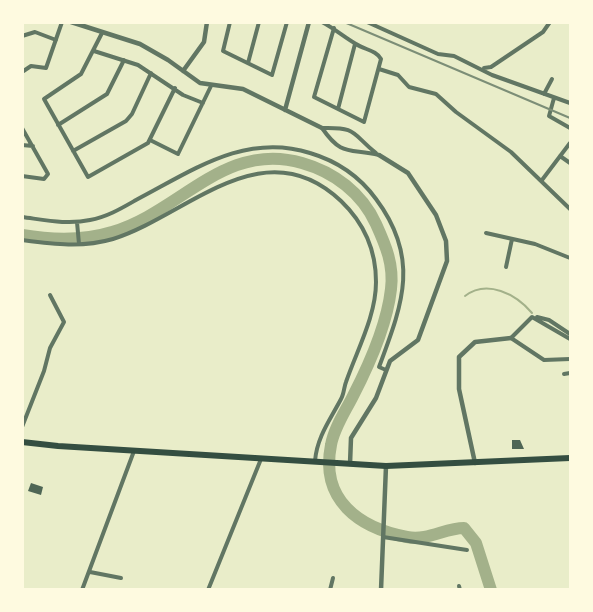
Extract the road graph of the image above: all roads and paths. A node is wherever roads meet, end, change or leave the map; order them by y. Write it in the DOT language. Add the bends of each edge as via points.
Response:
graph roads {
  1 [pos="62,22"];
  2 [pos="71,22"];
  3 [pos="207,22"];
  4 [pos="230,22"];
  5 [pos="259,22"];
  6 [pos="287,22"];
  7 [pos="309,22"];
  8 [pos="322,22"];
  9 [pos="367,22"];
  10 [pos="542,22"];
  11 [pos="548,24"];
  12 [pos="334,28"];
  13 [pos="102,33"];
  14 [pos="22,36"];
  15 [pos="56,40"];
  16 [pos="356,44"];
  17 [pos="94,51"];
  18 [pos="124,60"];
  19 [pos="248,63"];
  20 [pos="484,68"];
  21 [pos="379,69"];
  22 [pos="183,71"];
  23 [pos="22,72"];
  24 [pos="151,73"];
  25 [pos="552,79"];
  26 [pos="211,86"];
  27 [pos="175,88"];
  28 [pos="544,94"];
  29 [pos="554,98"];
  30 [pos="202,103"];
  31 [pos="570,103"];
  32 [pos="338,109"];
  33 [pos="285,110"];
  34 [pos="58,125"];
  35 [pos="22,128"];
  36 [pos="322,128"];
  37 [pos="570,128"];
  38 [pos="150,140"];
  39 [pos="570,143"];
  40 [pos="22,145"];
  41 [pos="33,146"];
  42 [pos="73,151"];
  43 [pos="379,155"];
  44 [pos="561,156"];
  45 [pos="570,163"];
  46 [pos="22,176"];
  47 [pos="542,180"];
  48 [pos="570,208"];
  49 [pos="22,217"];
  50 [pos="77,223"];
  51 [pos="486,233"];
  52 [pos="512,239"];
  53 [pos="22,240"];
  54 [pos="79,243"];
  55 [pos="570,258"];
  56 [pos="506,267"];
  57 [pos="50,295"];
  58 [pos="570,336"];
  59 [pos="511,338"];
  60 [pos="570,360"];
  61 [pos="386,370"];
  62 [pos="570,373"];
  63 [pos="564,374"];
  64 [pos="22,427"];
  65 [pos="22,442"];
  66 [pos="134,451"];
  67 [pos="570,458"];
  68 [pos="261,459"];
  69 [pos="317,462"];
  70 [pos="346,463"];
  71 [pos="475,463"];
  72 [pos="386,466"];
  73 [pos="383,536"];
  74 [pos="467,550"];
  75 [pos="90,572"];
  76 [pos="121,578"];
  77 [pos="333,578"];
  78 [pos="82,590"];
  79 [pos="208,590"];
  80 [pos="330,590"];
  81 [pos="381,590"];
  1 -- 15 [label="street"];
  2 -- 13 [label="street"];
  3 -- 22 [label="street" via="204,42"];
  4 -- 19 [label="street" via="222,51"];
  5 -- 19 [label="street"];
  6 -- 19 [label="street" via="272,75"];
  7 -- 33 [label="street"];
  8 -- 12 [label="street"];
  9 -- 20 [label="street" via="438,54"];
  10 -- 11 [label="street"];
  11 -- 20 [label="street" via="543,32"];
  12 -- 16 [label="street"];
  12 -- 32 [label="street" via="314,97"];
  13 -- 17 [label="street"];
  13 -- 22 [label="street" via="140,44"];
  14 -- 15 [label="street" via="35,32"];
  15 -- 23 [label="street" via="46,68 31,66"];
  16 -- 21 [label="street" via="378,54"];
  16 -- 32 [label="street"];
  17 -- 18 [label="street"];
  17 -- 34 [label="street" via="77,78 44,99"];
  18 -- 24 [label="street"];
  18 -- 34 [label="street" via="107,94"];
  20 -- 28 [label="street" via="492,75"];
  21 -- 32 [label="street" via="364,122"];
  21 -- 47 [label="street" via="398,75 409,87 436,94"];
  22 -- 26 [label="street"];
  24 -- 27 [label="street"];
  24 -- 42 [label="street" via="126,121"];
  25 -- 28 [label="street"];
  26 -- 30 [label="street"];
  26 -- 33 [label="street" via="243,89"];
  27 -- 30 [label="street"];
  27 -- 38 [label="street"];
  28 -- 29 [label="street"];
  29 -- 31 [label="street"];
  29 -- 37 [label="street" via="549,116"];
  30 -- 38 [label="street" via="178,154"];
  33 -- 36 [label="street"];
  34 -- 42 [label="street"];
  35 -- 41 [label="street"];
  36 -- 43 [label="street" via="348,129"];
  36 -- 43 [label="street" via="343,150"];
  38 -- 42 [label="street" via="88,177"];
  39 -- 44 [label="street"];
  40 -- 41 [label="street"];
  41 -- 46 [label="street" via="48,177"];
  43 -- 61 [label="street" via="408,173 440,222 447,251 442,282 418,340 390,361"];
  44 -- 45 [label="street"];
  44 -- 47 [label="street"];
  47 -- 48 [label="street"];
  49 -- 50 [label="street"];
  50 -- 54 [label="street"];
  50 -- 61 [label="street" via="106,216 206,163 237,151 277,147 324,158 355,177 373,195 399,246 403,296 379,367"];
  51 -- 52 [label="street"];
  52 -- 55 [label="street" via="535,243"];
  52 -- 56 [label="street"];
  53 -- 54 [label="street" via="52,245"];
  54 -- 69 [label="street" via="119,236 246,176 294,176 334,194 357,217 366,234 373,252 376,284 370,315 342,397 323,430"];
  57 -- 64 [label="street" via="64,322 50,348"];
  58 -- 59 [label="street" via="549,320 532,317"];
  59 -- 60 [label="street" via="544,360"];
  59 -- 71 [label="street" via="475,342 459,357 459,389"];
  61 -- 70 [label="street" via="376,398 351,438"];
  62 -- 63 [label="street"];
  65 -- 66 [label="highway"];
  66 -- 68 [label="highway"];
  66 -- 75 [label="street"];
  67 -- 71 [label="highway"];
  68 -- 69 [label="highway"];
  68 -- 79 [label="street"];
  69 -- 70 [label="highway"];
  70 -- 72 [label="highway"];
  71 -- 72 [label="highway"];
  72 -- 73 [label="street"];
  73 -- 74 [label="street"];
  73 -- 81 [label="street"];
  75 -- 76 [label="street"];
  75 -- 78 [label="street"];
  77 -- 80 [label="street"];
}
